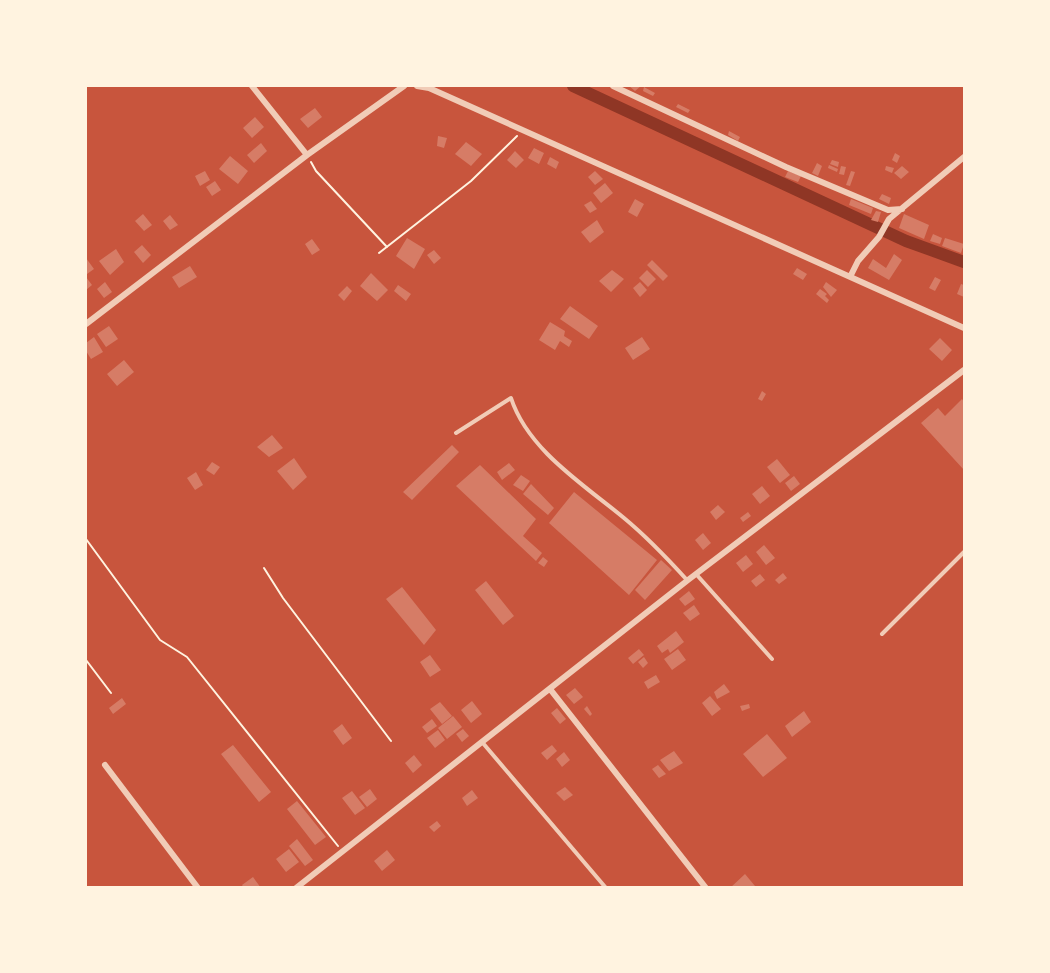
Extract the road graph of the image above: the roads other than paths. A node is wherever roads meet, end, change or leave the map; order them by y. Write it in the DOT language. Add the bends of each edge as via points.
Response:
graph roads {
  1 [pos="252,86"];
  2 [pos="404,86"];
  3 [pos="417,86"];
  4 [pos="613,86"];
  5 [pos="307,155"];
  6 [pos="964,157"];
  7 [pos="902,209"];
  8 [pos="851,275"];
  9 [pos="86,324"];
  10 [pos="964,328"];
  11 [pos="964,370"];
  12 [pos="456,433"];
  13 [pos="964,552"];
  14 [pos="696,574"];
  15 [pos="688,580"];
  16 [pos="882,634"];
  17 [pos="772,659"];
  18 [pos="550,688"];
  19 [pos="482,742"];
  20 [pos="105,765"];
  21 [pos="198,888"];
  22 [pos="296,888"];
  23 [pos="606,888"];
  24 [pos="706,888"];
  1 -- 5 [label="street"];
  2 -- 5 [label="street"];
  3 -- 8 [label="street"];
  4 -- 7 [label="street" via="786,167 888,210"];
  5 -- 9 [label="street"];
  6 -- 7 [label="street"];
  7 -- 8 [label="street" via="890,219"];
  8 -- 10 [label="street"];
  11 -- 14 [label="street"];
  12 -- 15 [label="lane" via="511,398 517,416 534,440 660,550"];
  13 -- 16 [label="lane"];
  14 -- 15 [label="street"];
  14 -- 17 [label="lane"];
  15 -- 18 [label="street"];
  18 -- 19 [label="street"];
  18 -- 24 [label="street"];
  19 -- 22 [label="street"];
  19 -- 23 [label="lane"];
  20 -- 21 [label="street"];
}
